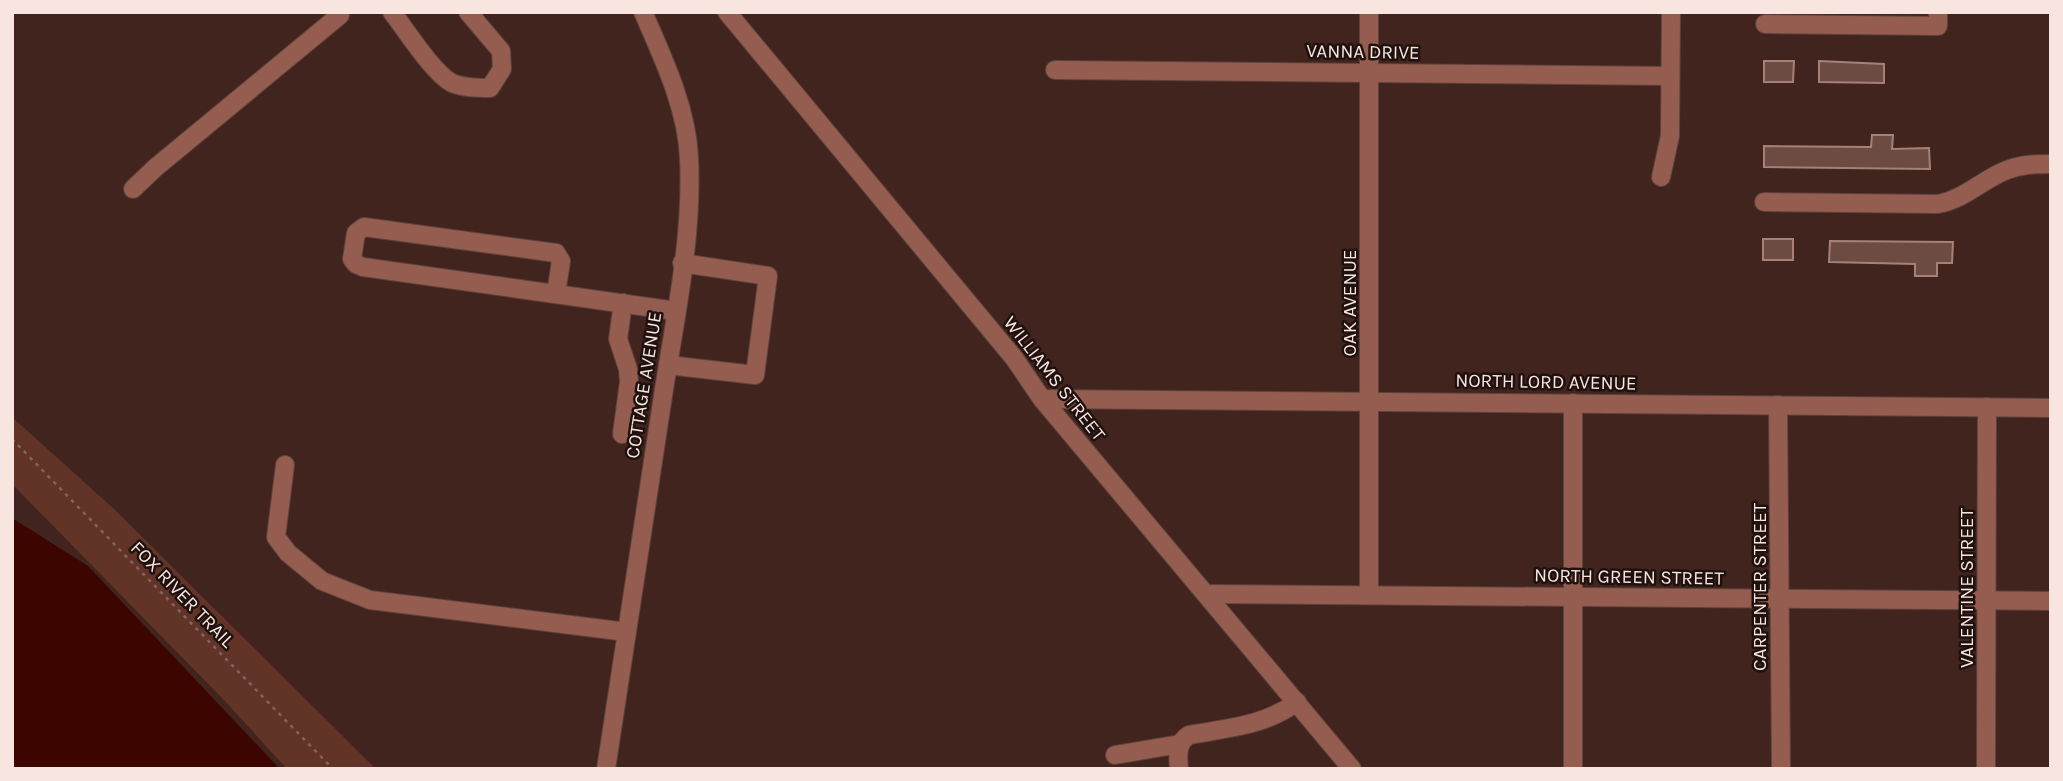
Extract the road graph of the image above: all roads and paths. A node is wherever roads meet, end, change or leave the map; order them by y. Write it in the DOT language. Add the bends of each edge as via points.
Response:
graph roads {
  1 [pos="391,12"];
  2 [pos="468,12"];
  3 [pos="643,12"];
  4 [pos="727,12"];
  5 [pos="1369,12"];
  6 [pos="1671,12"];
  7 [pos="1938,12"];
  8 [pos="340,13"];
  9 [pos="1765,24"];
  10 [pos="1055,70"];
  11 [pos="1369,71"];
  12 [pos="1671,76"];
  13 [pos="2051,164"];
  14 [pos="1661,177"];
  15 [pos="133,189"];
  16 [pos="1764,202"];
  17 [pos="682,263"];
  18 [pos="556,294"];
  19 [pos="623,303"];
  20 [pos="676,311"];
  21 [pos="668,365"];
  22 [pos="1042,399"];
  23 [pos="1370,401"];
  24 [pos="1573,402"];
  25 [pos="1778,405"];
  26 [pos="1987,407"];
  27 [pos="2051,408"];
  28 [pos="622,434"];
  29 [pos="12,439"];
  30 [pos="285,465"];
  31 [pos="1208,594"];
  32 [pos="1369,594"];
  33 [pos="1574,597"];
  34 [pos="1780,599"];
  35 [pos="1987,600"];
  36 [pos="2051,601"];
  37 [pos="627,632"];
  38 [pos="1297,702"];
  39 [pos="1180,744"];
  40 [pos="1115,755"];
  41 [pos="333,769"];
  42 [pos="606,769"];
  43 [pos="1179,769"];
  44 [pos="1352,769"];
  45 [pos="1573,769"];
  46 [pos="1781,769"];
  47 [pos="1986,769"];
  1 -- 2 [label="street" via="440,74 470,88 490,88 502,69 501,51"];
  3 -- 17 [label="street, COTTAGE AVENUE" via="683,117 689,199"];
  4 -- 22 [label="street, WILLIAMS STREET" via="1014,358"];
  5 -- 11 [label="street, OAK AVENUE"];
  6 -- 12 [label="street"];
  7 -- 9 [label="street" via="1938,26"];
  8 -- 15 [label="street"];
  10 -- 11 [label="street, VANNA DRIVE"];
  11 -- 12 [label="street, VANNA DRIVE"];
  11 -- 23 [label="street, OAK AVENUE"];
  12 -- 14 [label="street" via="1670,136"];
  13 -- 16 [label="street" via="2010,168 1962,196 1938,204"];
  17 -- 20 [label="street, COTTAGE AVENUE"];
  17 -- 21 [label="street" via="768,276 755,375"];
  18 -- 18 [label="street" via="363,267 352,259 356,233 364,227 556,253 561,261"];
  18 -- 19 [label="street"];
  19 -- 20 [label="street"];
  19 -- 28 [label="street" via="618,339 629,382"];
  20 -- 21 [label="street, COTTAGE AVENUE"];
  21 -- 37 [label="street, COTTAGE AVENUE"];
  22 -- 23 [label="street, NORTH LORD AVENUE"];
  22 -- 31 [label="street, WILLIAMS STREET"];
  23 -- 24 [label="street, NORTH LORD AVENUE"];
  23 -- 32 [label="street, OAK AVENUE"];
  24 -- 25 [label="street, NORTH LORD AVENUE"];
  24 -- 33 [label="street"];
  25 -- 26 [label="street, NORTH LORD AVENUE"];
  25 -- 34 [label="street, CARPENTER STREET"];
  26 -- 27 [label="street, NORTH LORD AVENUE"];
  26 -- 35 [label="street, VALENTINE STREET"];
  29 -- 41 [label="path, FOX RIVER TRAIL"];
  30 -- 37 [label="street" via="275,537 322,581 370,600"];
  31 -- 32 [label="street, NORTH GREEN STREET"];
  31 -- 38 [label="street, WILLIAMS STREET"];
  32 -- 33 [label="street, NORTH GREEN STREET"];
  33 -- 34 [label="street, NORTH GREEN STREET"];
  33 -- 45 [label="street"];
  34 -- 35 [label="street, NORTH GREEN STREET"];
  34 -- 46 [label="street, CARPENTER STREET"];
  35 -- 36 [label="street, NORTH GREEN STREET"];
  35 -- 47 [label="street, VALENTINE STREET"];
  37 -- 42 [label="street, COTTAGE AVENUE"];
  38 -- 39 [label="street" via="1280,715 1189,736"];
  38 -- 44 [label="street, WILLIAMS STREET"];
  39 -- 40 [label="street"];
  39 -- 43 [label="street"];
}
